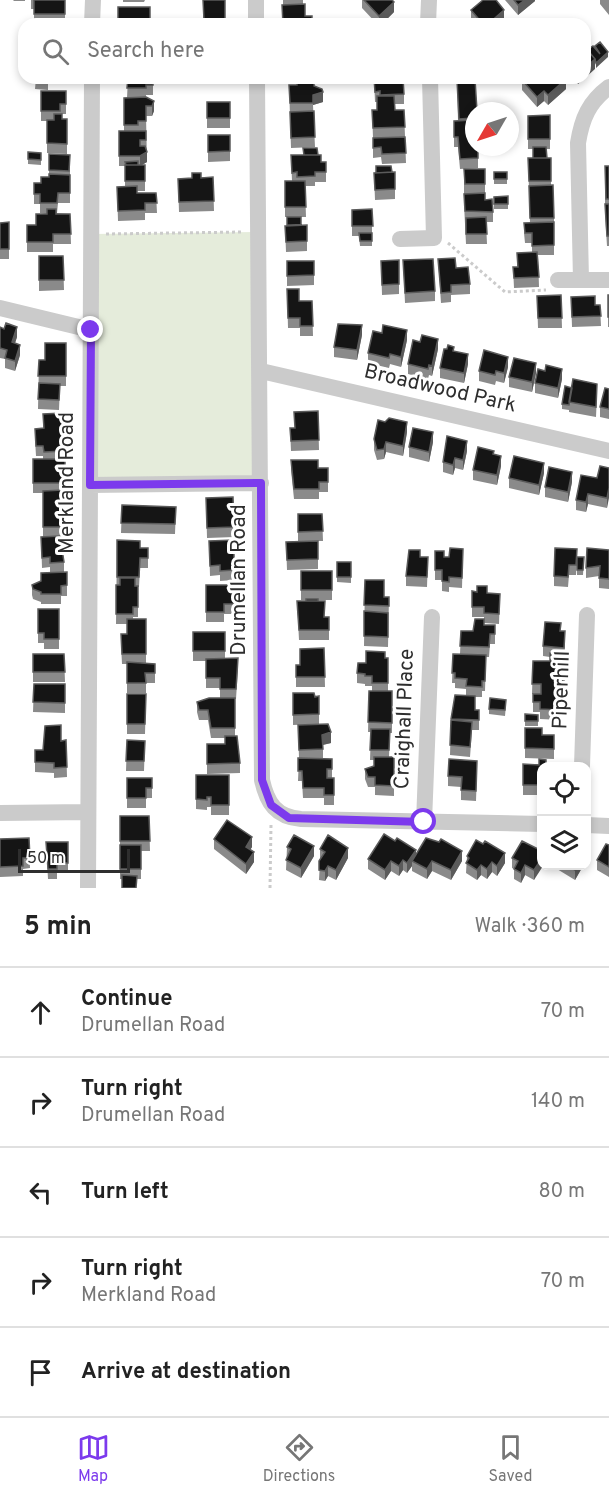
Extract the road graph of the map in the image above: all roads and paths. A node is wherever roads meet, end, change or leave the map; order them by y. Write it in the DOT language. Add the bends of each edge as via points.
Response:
graph roads {
  1 [pos="93,0"];
  2 [pos="256,0"];
  3 [pos="427,0"];
  4 [pos="92,18"];
  5 [pos="256,18"];
  6 [pos="428,18"];
  7 [pos="92,84"];
  8 [pos="257,84"];
  9 [pos="430,84"];
  10 [pos="609,87"];
  11 [pos="260,231"];
  12 [pos="91,234"];
  13 [pos="439,238"];
  14 [pos="400,239"];
  15 [pos="580,279"];
  16 [pos="558,280"];
  17 [pos="608,280"];
  18 [pos="0,308"];
  19 [pos="91,330"];
  20 [pos="261,371"];
  21 [pos="609,451"];
  22 [pos="261,483"];
  23 [pos="90,485"];
  24 [pos="587,615"];
  25 [pos="432,617"];
  26 [pos="582,762"];
  27 [pos="88,812"];
  28 [pos="278,812"];
  29 [pos="0,813"];
  30 [pos="424,822"];
  31 [pos="537,824"];
  32 [pos="591,825"];
  33 [pos="609,826"];
  34 [pos="88,888"];
  35 [pos="270,888"];
  1 -- 4 [label="street"];
  2 -- 5 [label="street"];
  3 -- 6 [label="street"];
  7 -- 12 [label="street, Merkland Road"];
  8 -- 11 [label="street, Drumellan Road"];
  9 -- 13 [label="street"];
  10 -- 15 [label="street" via="589,105 578,143"];
  11 -- 12 [label="path"];
  11 -- 20 [label="street, Drumellan Road"];
  12 -- 19 [label="street, Merkland Road"];
  13 -- 14 [label="street"];
  13 -- 16 [label="path" via="505,292 551,290"];
  15 -- 16 [label="street"];
  15 -- 17 [label="street"];
  18 -- 19 [label="street"];
  19 -- 23 [label="street, Merkland Road"];
  20 -- 21 [label="street, Broadwood Park"];
  20 -- 22 [label="street, Drumellan Road"];
  22 -- 23 [label="street"];
  22 -- 28 [label="street, Drumellan Road" via="262,780 266,798"];
  23 -- 27 [label="street, Merkland Road"];
  24 -- 26 [label="street, Piperhill"];
  25 -- 30 [label="street, Craighall Place"];
  27 -- 29 [label="street"];
  27 -- 34 [label="street, Merkland Road"];
  28 -- 30 [label="street" via="301,819"];
  28 -- 35 [label="path" via="271,824"];
  30 -- 31 [label="street"];
  32 -- 33 [label="street"];
}
